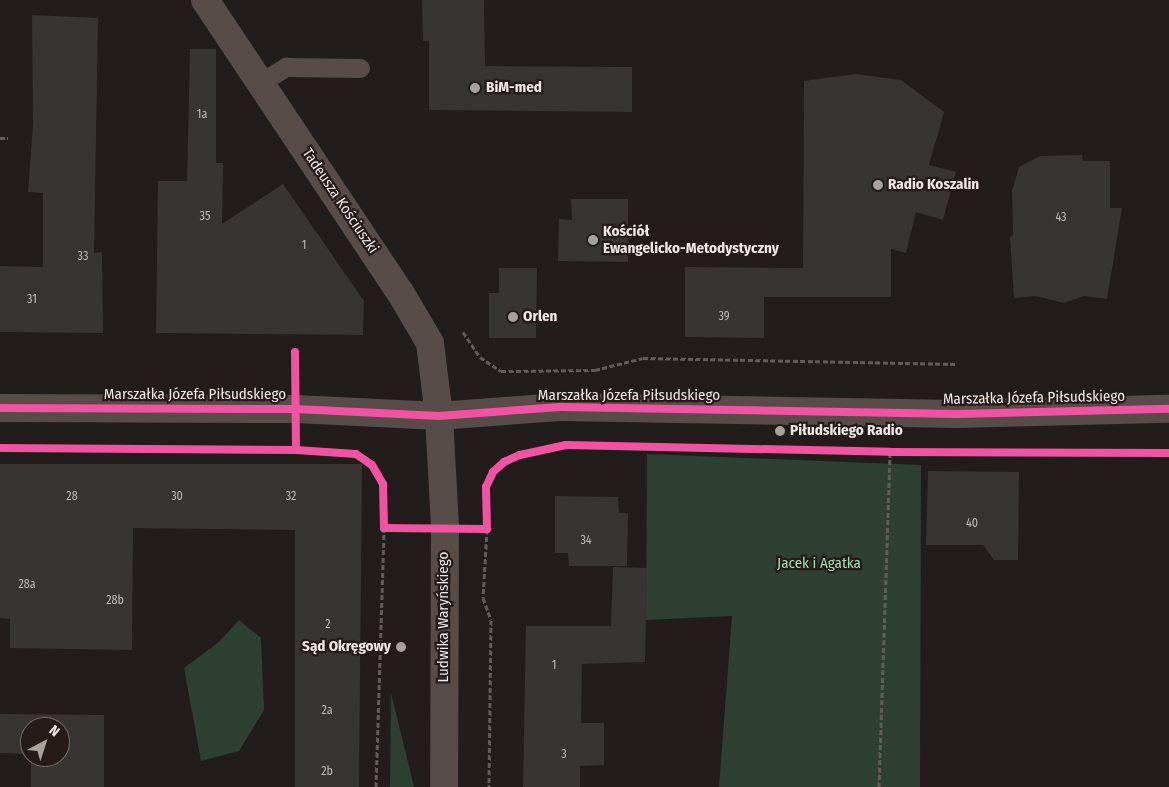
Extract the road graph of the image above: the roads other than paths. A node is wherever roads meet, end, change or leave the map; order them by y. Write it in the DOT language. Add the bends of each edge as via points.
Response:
graph roads {
  1 [pos="205,0"];
  2 [pos="360,68"];
  3 [pos="260,83"];
  4 [pos="0,408"];
  5 [pos="1169,410"];
  6 [pos="439,416"];
  7 [pos="444,787"];
  1 -- 3 [label="street, Tadeusza Kościuszki"];
  2 -- 3 [label="lane" via="286,67"];
  3 -- 6 [label="street, Tadeusza Kościuszki" via="400,292 430,343"];
  4 -- 6 [label="street, Marszałka Józefa Piłsudskiego" via="296,409"];
  5 -- 6 [label="street, Marszałka Józefa Piłsudskiego" via="948,414 560,407"];
  6 -- 7 [label="street, Ludwika Waryńskiego" via="444,528"];
}
